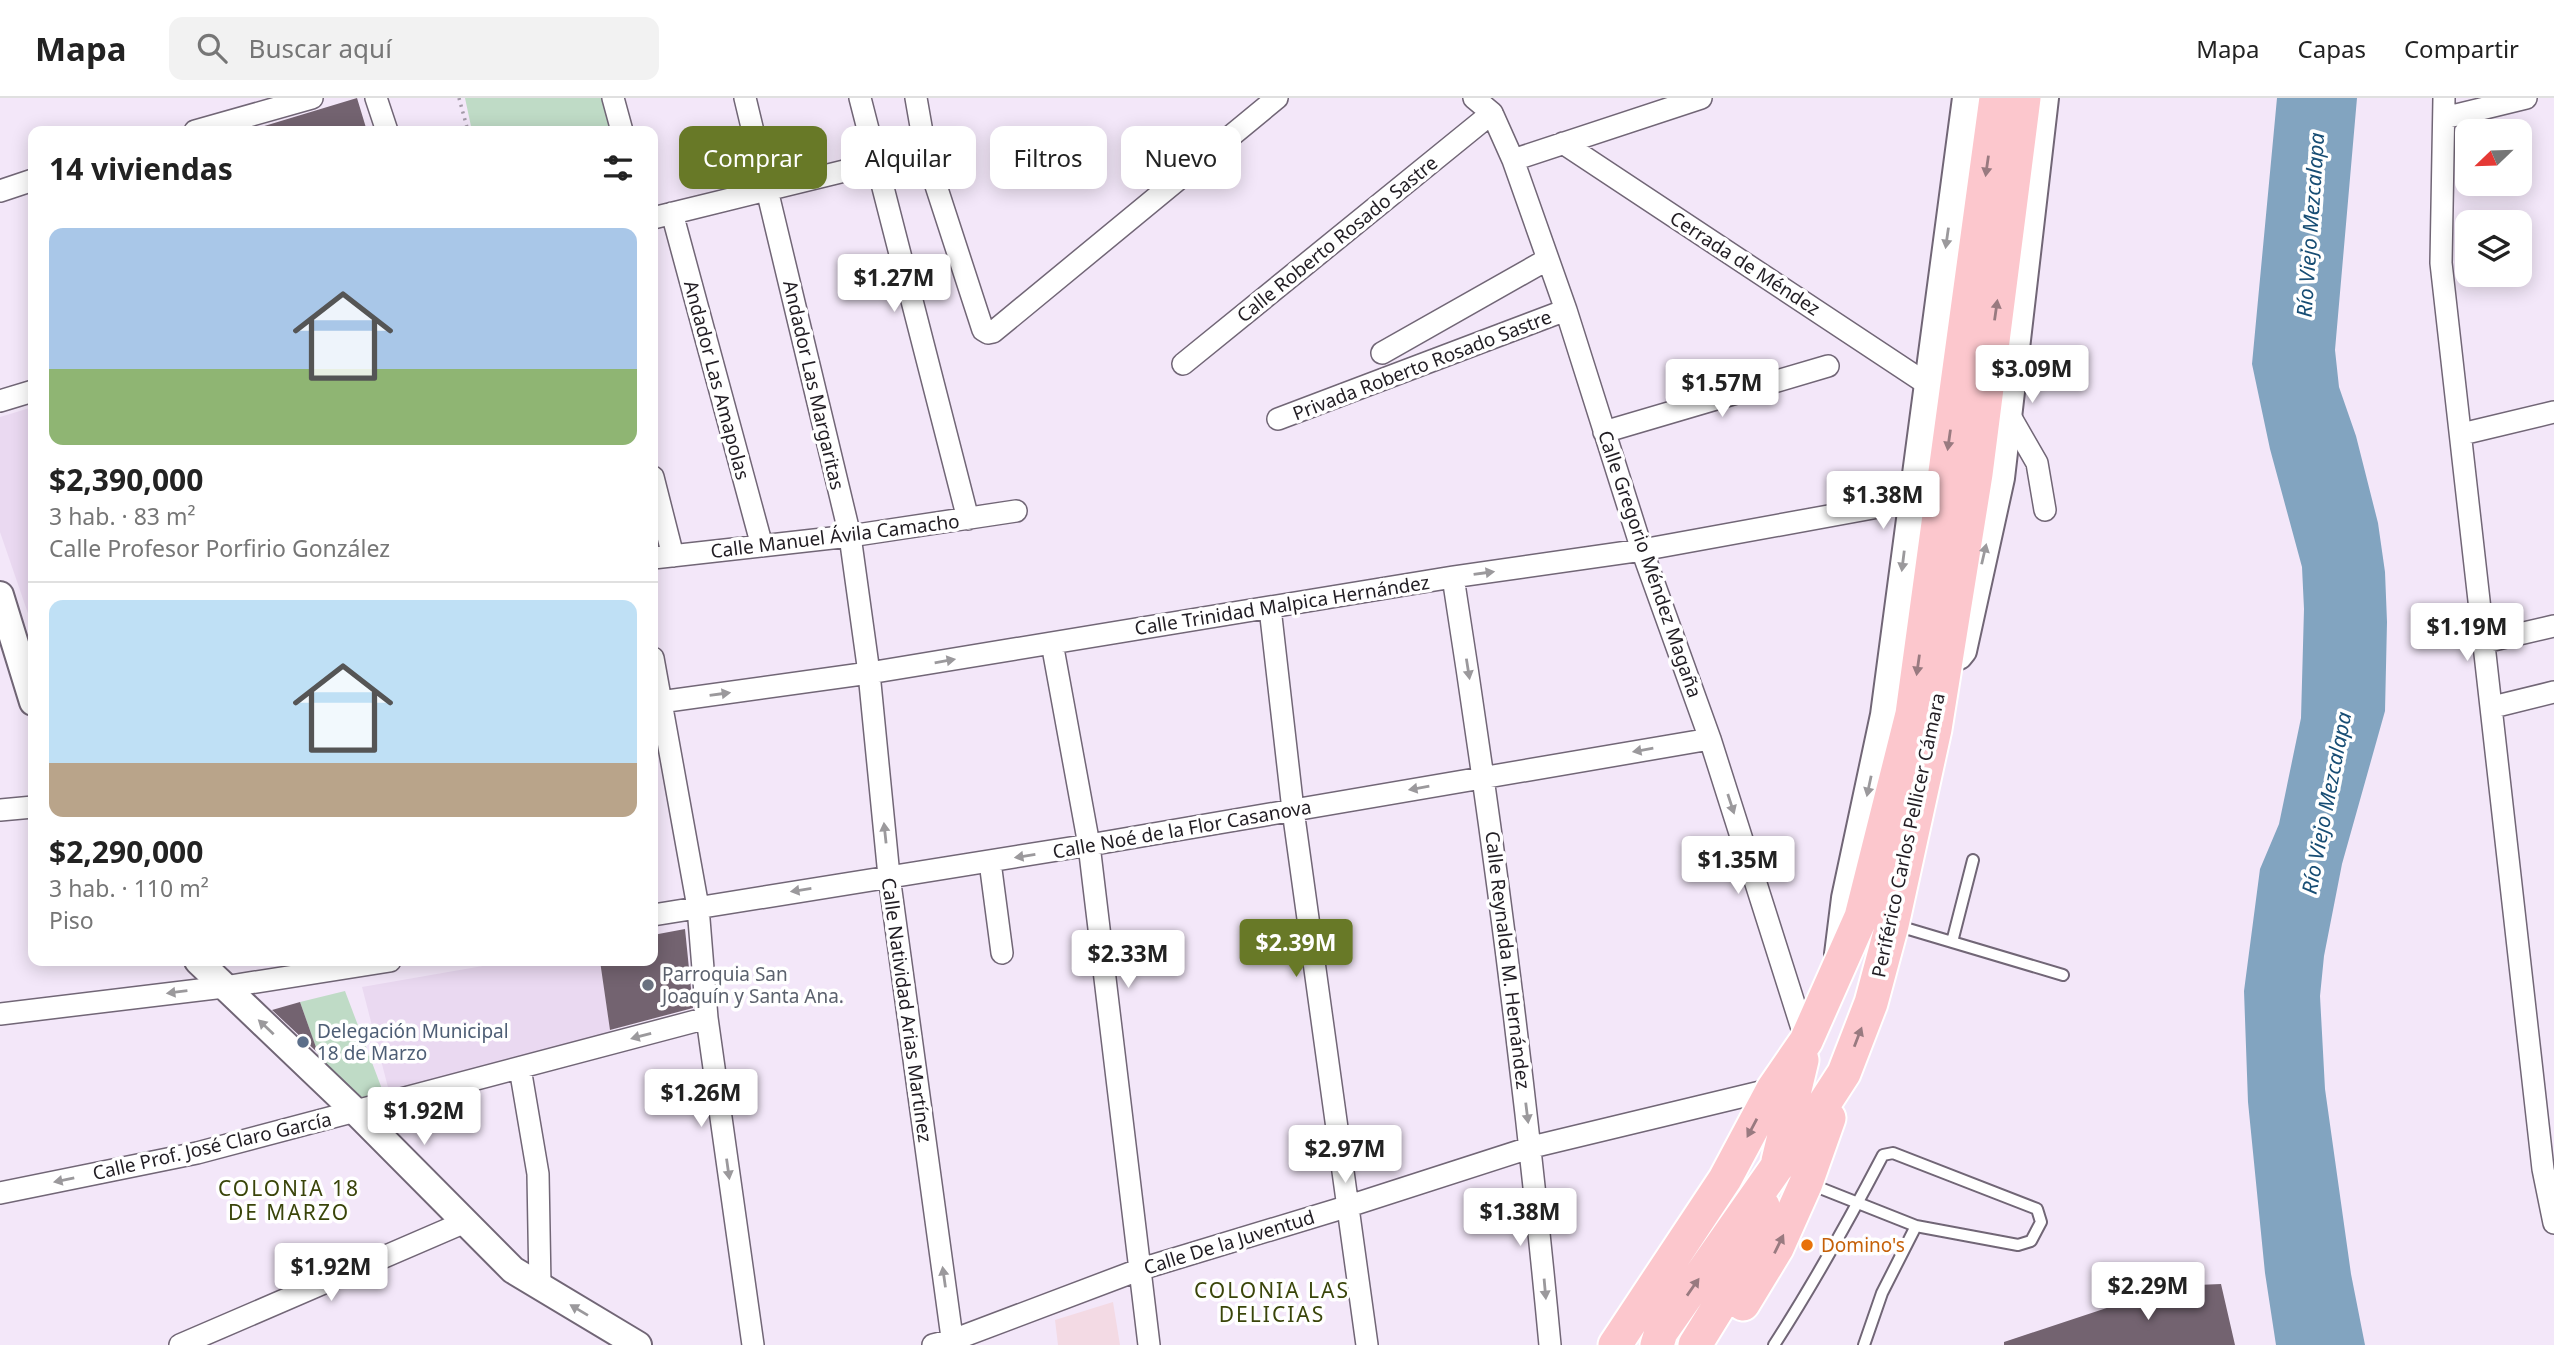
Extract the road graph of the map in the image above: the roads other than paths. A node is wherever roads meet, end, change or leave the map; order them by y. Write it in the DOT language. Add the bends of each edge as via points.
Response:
graph roads {
  1 [pos="312,98"];
  2 [pos="376,98"];
  3 [pos="613,98"];
  4 [pos="746,98"];
  5 [pos="860,98"];
  6 [pos="916,98"];
  7 [pos="1277,98"];
  8 [pos="1474,98"];
  9 [pos="1701,98"];
  10 [pos="1966,98"];
  11 [pos="1997,98"];
  12 [pos="2024,98"];
  13 [pos="2045,98"];
  14 [pos="2526,98"];
  15 [pos="2444,108"];
  16 [pos="1492,113"];
  17 [pos="240,125"];
  18 [pos="385,126"];
  19 [pos="621,126"];
  20 [pos="867,126"];
  21 [pos="921,126"];
  22 [pos="1563,144"];
  23 [pos="1513,160"];
  24 [pos="841,172"];
  25 [pos="28,182"];
  26 [pos="884,189"];
  27 [pos="937,189"];
  28 [pos="768,190"];
  29 [pos="0,191"];
  30 [pos="663,216"];
  31 [pos="1548,259"];
  32 [pos="1566,310"];
  33 [pos="1382,353"];
  34 [pos="1183,364"];
  35 [pos="1828,366"];
  36 [pos="1927,384"];
  37 [pos="28,393"];
  38 [pos="0,401"];
  39 [pos="1996,407"];
  40 [pos="2554,412"];
  41 [pos="1278,419"];
  42 [pos="1604,432"];
  43 [pos="2462,434"];
  44 [pos="1911,501"];
  45 [pos="2045,510"];
  46 [pos="1016,511"];
  47 [pos="658,517"];
  48 [pos="968,519"];
  49 [pos="850,536"];
  50 [pos="762,546"];
  51 [pos="1642,550"];
  52 [pos="663,557"];
  53 [pos="1453,577"];
  54 [pos="0,595"];
  55 [pos="1270,608"];
  56 [pos="2554,626"];
  57 [pos="2485,642"];
  58 [pos="1052,643"];
  59 [pos="28,672"];
  60 [pos="869,674"];
  61 [pos="2554,692"];
  62 [pos="658,703"];
  63 [pos="2493,707"];
  64 [pos="658,713"];
  65 [pos="1710,739"];
  66 [pos="1485,777"];
  67 [pos="28,807"];
  68 [pos="0,810"];
  69 [pos="1293,810"];
  70 [pos="1089,845"];
  71 [pos="1973,860"];
  72 [pos="990,862"];
  73 [pos="889,876"];
  74 [pos="698,907"];
  75 [pos="658,914"];
  76 [pos="1892,925"];
  77 [pos="1952,942"];
  78 [pos="1002,953"];
  79 [pos="203,966"];
  80 [pos="358,966"];
  81 [pos="1836,969"];
  82 [pos="2063,975"];
  83 [pos="224,987"];
  84 [pos="0,1014"];
  85 [pos="706,1018"];
  86 [pos="1806,1041"];
  87 [pos="520,1068"];
  88 [pos="1773,1089"];
  89 [pos="355,1111"];
  90 [pos="1532,1147"];
  91 [pos="1791,1175"];
  92 [pos="0,1193"];
  93 [pos="1857,1205"];
  94 [pos="1349,1206"];
  95 [pos="465,1222"];
  96 [pos="2554,1223"];
  97 [pos="1916,1226"];
  98 [pos="1141,1269"];
  99 [pos="540,1286"];
  100 [pos="947,1343"];
  101 [pos="180,1345"];
  102 [pos="638,1345"];
  103 [pos="754,1345"];
  104 [pos="1149,1345"];
  105 [pos="1367,1345"];
  106 [pos="1550,1345"];
  107 [pos="1615,1345"];
  108 [pos="1657,1345"];
  109 [pos="1695,1345"];
  110 [pos="1718,1345"];
  111 [pos="1774,1345"];
  112 [pos="1864,1345"];
  1 -- 17 [label="street"];
  2 -- 18 [label="street"];
  3 -- 19 [label="street"];
  4 -- 28 [label="street, Andador Las Margaritas"];
  5 -- 20 [label="street"];
  6 -- 21 [label="street"];
  7 -- 27 [label="street" via="993,332 983,330"];
  8 -- 16 [label="street, Calle Gregorio Méndez Magaña"];
  9 -- 22 [label="street"];
  10 -- 36 [label="street, one-way"];
  11 -- 81 [label="main road, Periférico Carlos Pellicer Cámara, one-way" via="1912,714 1861,917"];
  39 -- 12 [label="main road, Periférico Carlos Pellicer Cámara, one-way"];
  13 -- 39 [label="street"];
  14 -- 15 [label="street"];
  15 -- 43 [label="street" via="2441,263"];
  16 -- 23 [label="street, Calle Gregorio Méndez Magaña"];
  16 -- 34 [label="street, Calle Roberto Rosado Sastre"];
  22 -- 23 [label="street"];
  22 -- 36 [label="street, Cerrada de Méndez"];
  23 -- 31 [label="street, Calle Gregorio Méndez Magaña"];
  24 -- 28 [label="street"];
  25 -- 29 [label="street"];
  26 -- 48 [label="street"];
  28 -- 30 [label="street"];
  28 -- 49 [label="street, Andador Las Margaritas"];
  30 -- 50 [label="street, Andador Las Amapolas"];
  31 -- 32 [label="street, Calle Gregorio Méndez Magaña"];
  31 -- 33 [label="street"];
  32 -- 41 [label="street, Privada Roberto Rosado Sastre"];
  32 -- 42 [label="street, Calle Gregorio Méndez Magaña"];
  35 -- 42 [label="street"];
  36 -- 44 [label="street"];
  37 -- 38 [label="street"];
  39 -- 45 [label="street" via="2037,463"];
  76 -- 39 [label="main road, Periférico Carlos Pellicer Cámara, one-way" via="1989,476"];
  40 -- 43 [label="street"];
  42 -- 51 [label="street, Calle Gregorio Méndez Magaña"];
  43 -- 57 [label="street"];
  44 -- 51 [label="street, Calle Trinidad Malpica Hernández"];
  44 -- 81 [label="street, one-way" via="1884,715 1845,898"];
  46 -- 48 [label="street, Calle Manuel Ávila Camacho"];
  47 -- 52 [label="street"];
  48 -- 49 [label="street, Calle Manuel Ávila Camacho"];
  49 -- 50 [label="street, Calle Manuel Ávila Camacho"];
  49 -- 60 [label="street, Andador Las Margaritas"];
  50 -- 52 [label="street, Calle Manuel Ávila Camacho"];
  53 -- 51 [label="street, Calle Trinidad Malpica Hernández, one-way"];
  51 -- 65 [label="street, Calle Gregorio Méndez Magaña"];
  53 -- 55 [label="street, Calle Trinidad Malpica Hernández"];
  53 -- 66 [label="street, Calle Reynalda M. Hernández, one-way"];
  54 -- 59 [label="street"];
  55 -- 58 [label="street, Calle Trinidad Malpica Hernández"];
  55 -- 69 [label="street"];
  56 -- 57 [label="street"];
  57 -- 63 [label="street"];
  60 -- 58 [label="street, Calle Trinidad Malpica Hernández, one-way"];
  58 -- 70 [label="street"];
  62 -- 60 [label="street, Calle Trinidad Malpica Hernández, one-way"];
  73 -- 60 [label="street, Calle Natividad Arias Martínez, one-way"];
  61 -- 63 [label="street"];
  63 -- 96 [label="street" via="2543,1169"];
  64 -- 74 [label="street"];
  65 -- 66 [label="street, Calle Noé de la Flor Casanova, one-way"];
  65 -- 86 [label="street, Calle Gregorio Méndez Magaña, one-way"];
  66 -- 69 [label="street, Calle Noé de la Flor Casanova, one-way"];
  66 -- 90 [label="street, Calle Reynalda M. Hernández, one-way"];
  67 -- 68 [label="street"];
  69 -- 70 [label="street, Calle Noé de la Flor Casanova"];
  69 -- 94 [label="street"];
  70 -- 72 [label="street, Calle Noé de la Flor Casanova, one-way"];
  70 -- 98 [label="street"];
  71 -- 77 [label="lane"];
  72 -- 73 [label="street, Calle Noé de la Flor Casanova"];
  72 -- 78 [label="street"];
  73 -- 74 [label="street, Calle Noé de la Flor Casanova, one-way"];
  100 -- 73 [label="street, Calle Natividad Arias Martínez, one-way"];
  74 -- 75 [label="street, Calle Noé de la Flor Casanova"];
  74 -- 85 [label="street"];
  76 -- 77 [label="lane"];
  91 -- 76 [label="main road, Periférico Carlos Pellicer Cámara, one-way" via="1844,1073 1871,1003"];
  77 -- 82 [label="lane"];
  79 -- 83 [label="street"];
  80 -- 83 [label="street"];
  81 -- 86 [label="main road, Periférico Carlos Pellicer Cámara"];
  83 -- 84 [label="street, one-way"];
  89 -- 83 [label="street, one-way"];
  85 -- 87 [label="street, Calle Prof. José Claro García, one-way"];
  85 -- 103 [label="street, one-way"];
  86 -- 88 [label="main road, Periférico Carlos Pellicer Cámara"];
  86 -- 91 [label="main road"];
  87 -- 89 [label="street, Calle Prof. José Claro García"];
  87 -- 99 [label="street" via="538,1174"];
  88 -- 90 [label="street, Calle De la Juventud"];
  88 -- 107 [label="main road, Periférico Carlos Pellicer Cámara, one-way" via="1725,1180"];
  89 -- 92 [label="street, Calle Prof. José Claro García, one-way" via="197,1153"];
  89 -- 95 [label="street"];
  90 -- 94 [label="street, Calle De la Juventud"];
  90 -- 106 [label="street, Calle Reynalda M. Hernández, one-way"];
  91 -- 93 [label="lane"];
  108 -- 91 [label="main road, one-way" via="1661,1332"];
  91 -- 109 [label="main road"];
  110 -- 91 [label="main road, one-way" via="1777,1248"];
  93 -- 97 [label="lane"];
  93 -- 97 [label="lane" via="1883,1155 1893,1153 2037,1209 2041,1217 2031,1241 2018,1245"];
  93 -- 111 [label="lane"];
  94 -- 98 [label="street, Calle De la Juventud"];
  94 -- 105 [label="street"];
  95 -- 99 [label="street" via="513,1270"];
  95 -- 101 [label="street"];
  97 -- 112 [label="lane" via="1882,1293"];
  98 -- 100 [label="street, Calle De la Juventud"];
  98 -- 104 [label="street"];
  102 -- 99 [label="street, one-way"];
}
